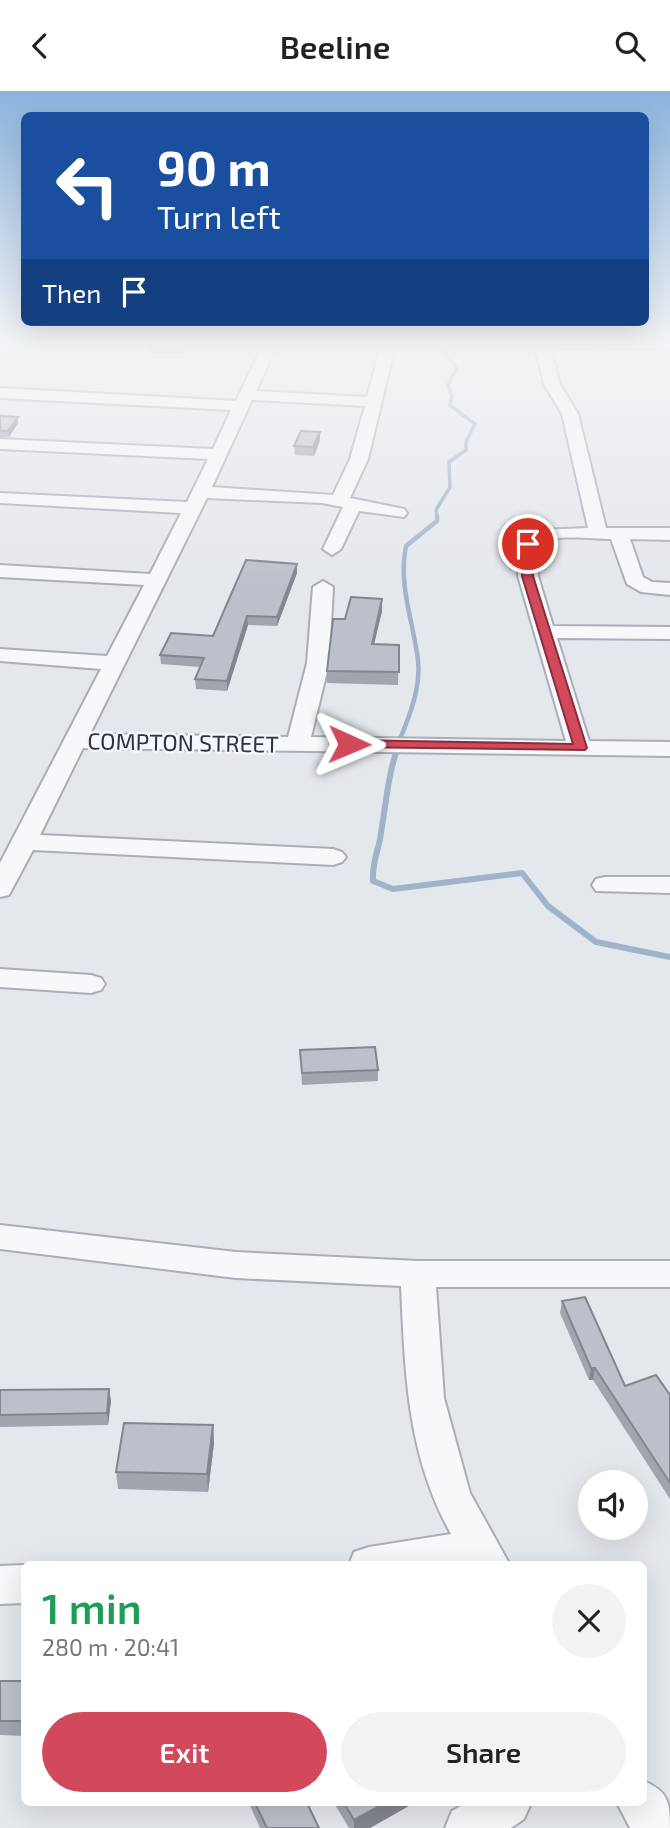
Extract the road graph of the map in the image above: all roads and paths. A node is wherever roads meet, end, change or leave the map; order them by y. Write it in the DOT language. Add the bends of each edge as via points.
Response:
graph roads {
  1 [pos="233,422"];
  2 [pos="368,422"];
  3 [pos="572,422"];
  4 [pos="0,444"];
  5 [pos="216,454"];
  6 [pos="0,498"];
  7 [pos="197,500"];
  8 [pos="347,502"];
  9 [pos="398,513"];
  10 [pos="608,534"];
  11 [pos="670,534"];
  12 [pos="332,549"];
  13 [pos="0,571"];
  14 [pos="156,580"];
  15 [pos="323,587"];
  16 [pos="670,589"];
  17 [pos="543,632"];
  18 [pos="670,633"];
  19 [pos="0,655"];
  20 [pos="114,663"];
  21 [pos="74,741"];
  22 [pos="298,744"];
  23 [pos="580,748"];
  24 [pos="670,749"];
  25 [pos="24,842"];
  26 [pos="332,857"];
  27 [pos="2,881"];
  28 [pos="605,885"];
  29 [pos="670,885"];
  30 [pos="0,978"];
  31 [pos="91,984"];
  32 [pos="0,1237"];
  33 [pos="418,1274"];
  34 [pos="670,1274"];
  35 [pos="485,1556"];
  36 [pos="421,1561"];
  37 [pos="21,1584"];
  38 [pos="0,1585"];
  39 [pos="503,1806"];
  40 [pos="642,1806"];
  41 [pos="469,1828"];
  42 [pos="660,1828"];
  1 -- 5 [label="street"];
  2 -- 8 [label="street"];
  3 -- 10 [label="street"];
  4 -- 5 [label="street"];
  5 -- 7 [label="street"];
  6 -- 7 [label="street"];
  7 -- 8 [label="street"];
  7 -- 14 [label="street"];
  8 -- 9 [label="street"];
  8 -- 12 [label="street"];
  10 -- 11 [label="street"];
  10 -- 16 [label="street" via="634,580 648,588"];
  10 -- 17 [label="street" via="536,536 528,544 527,576"];
  13 -- 14 [label="street"];
  14 -- 20 [label="street"];
  15 -- 22 [label="street" via="317,663"];
  17 -- 18 [label="street"];
  17 -- 23 [label="street"];
  19 -- 20 [label="street"];
  20 -- 21 [label="street"];
  21 -- 22 [label="street, COMPTON STREET"];
  21 -- 25 [label="street"];
  22 -- 23 [label="street, COMPTON STREET"];
  23 -- 24 [label="street, COMPTON STREET"];
  25 -- 26 [label="street"];
  25 -- 27 [label="street"];
  28 -- 29 [label="street"];
  30 -- 31 [label="street"];
  32 -- 33 [label="street" via="236,1265"];
  33 -- 34 [label="street"];
  33 -- 35 [label="street" via="425,1398 451,1497"];
  35 -- 36 [label="street"];
  37 -- 38 [label="street"];
  39 -- 41 [label="street"];
  40 -- 42 [label="street"];
}
